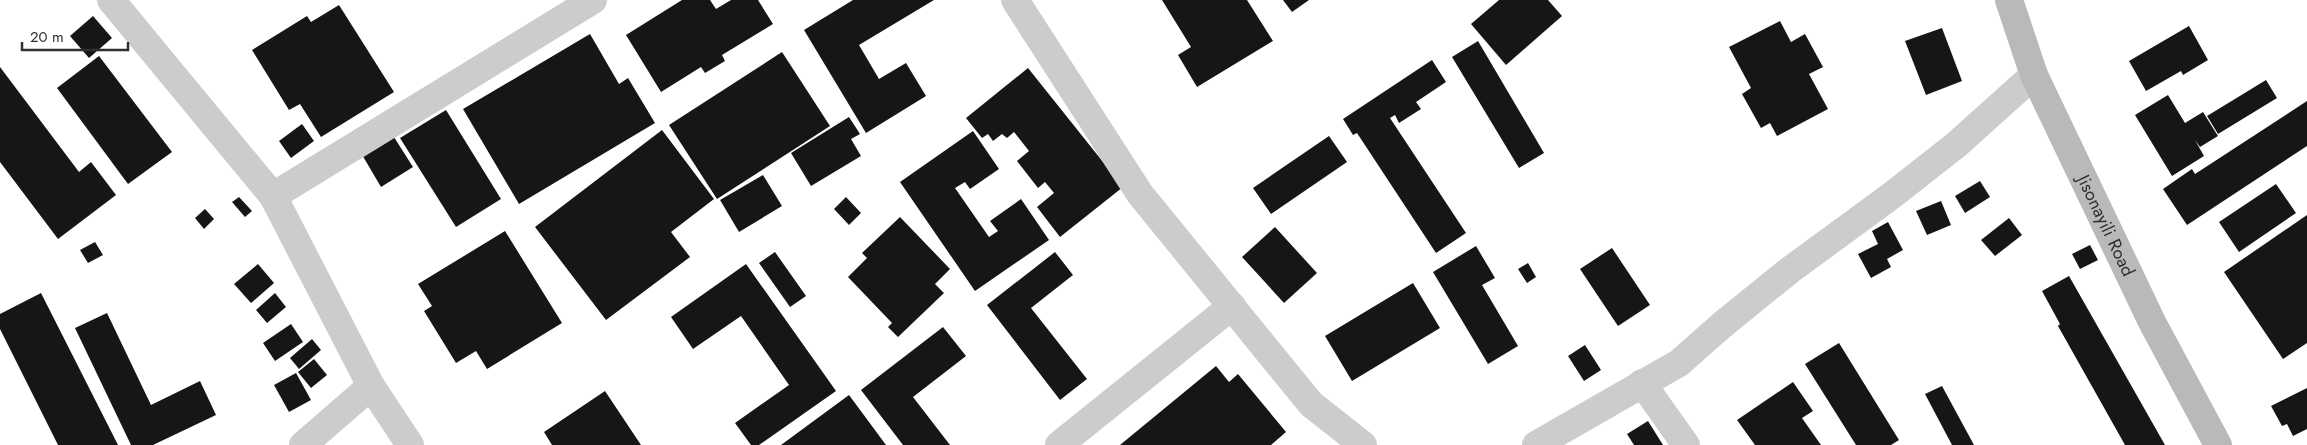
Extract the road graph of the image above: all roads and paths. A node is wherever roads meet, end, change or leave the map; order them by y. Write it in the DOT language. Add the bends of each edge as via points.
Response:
graph roads {
  1 [pos="111,0"];
  2 [pos="592,0"];
  3 [pos="1014,0"];
  4 [pos="2009,0"];
  5 [pos="2034,75"];
  6 [pos="273,196"];
  7 [pos="1232,306"];
  8 [pos="1642,383"];
  9 [pos="371,386"];
  10 [pos="303,445"];
  11 [pos="410,445"];
  12 [pos="1059,445"];
  13 [pos="1363,445"];
  14 [pos="1536,445"];
  15 [pos="1686,445"];
  16 [pos="2218,445"];
  1 -- 6 [label="street"];
  2 -- 6 [label="street"];
  3 -- 7 [label="street" via="1140,194"];
  4 -- 5 [label="street, Jisonayili Road"];
  5 -- 8 [label="street" via="1956,144 1790,270 1679,363"];
  5 -- 16 [label="street, Jisonayili Road" via="2152,322"];
  6 -- 9 [label="street"];
  7 -- 12 [label="street"];
  7 -- 13 [label="street" via="1311,404"];
  8 -- 14 [label="street"];
  8 -- 15 [label="street"];
  9 -- 10 [label="street"];
  9 -- 11 [label="street"];
}
